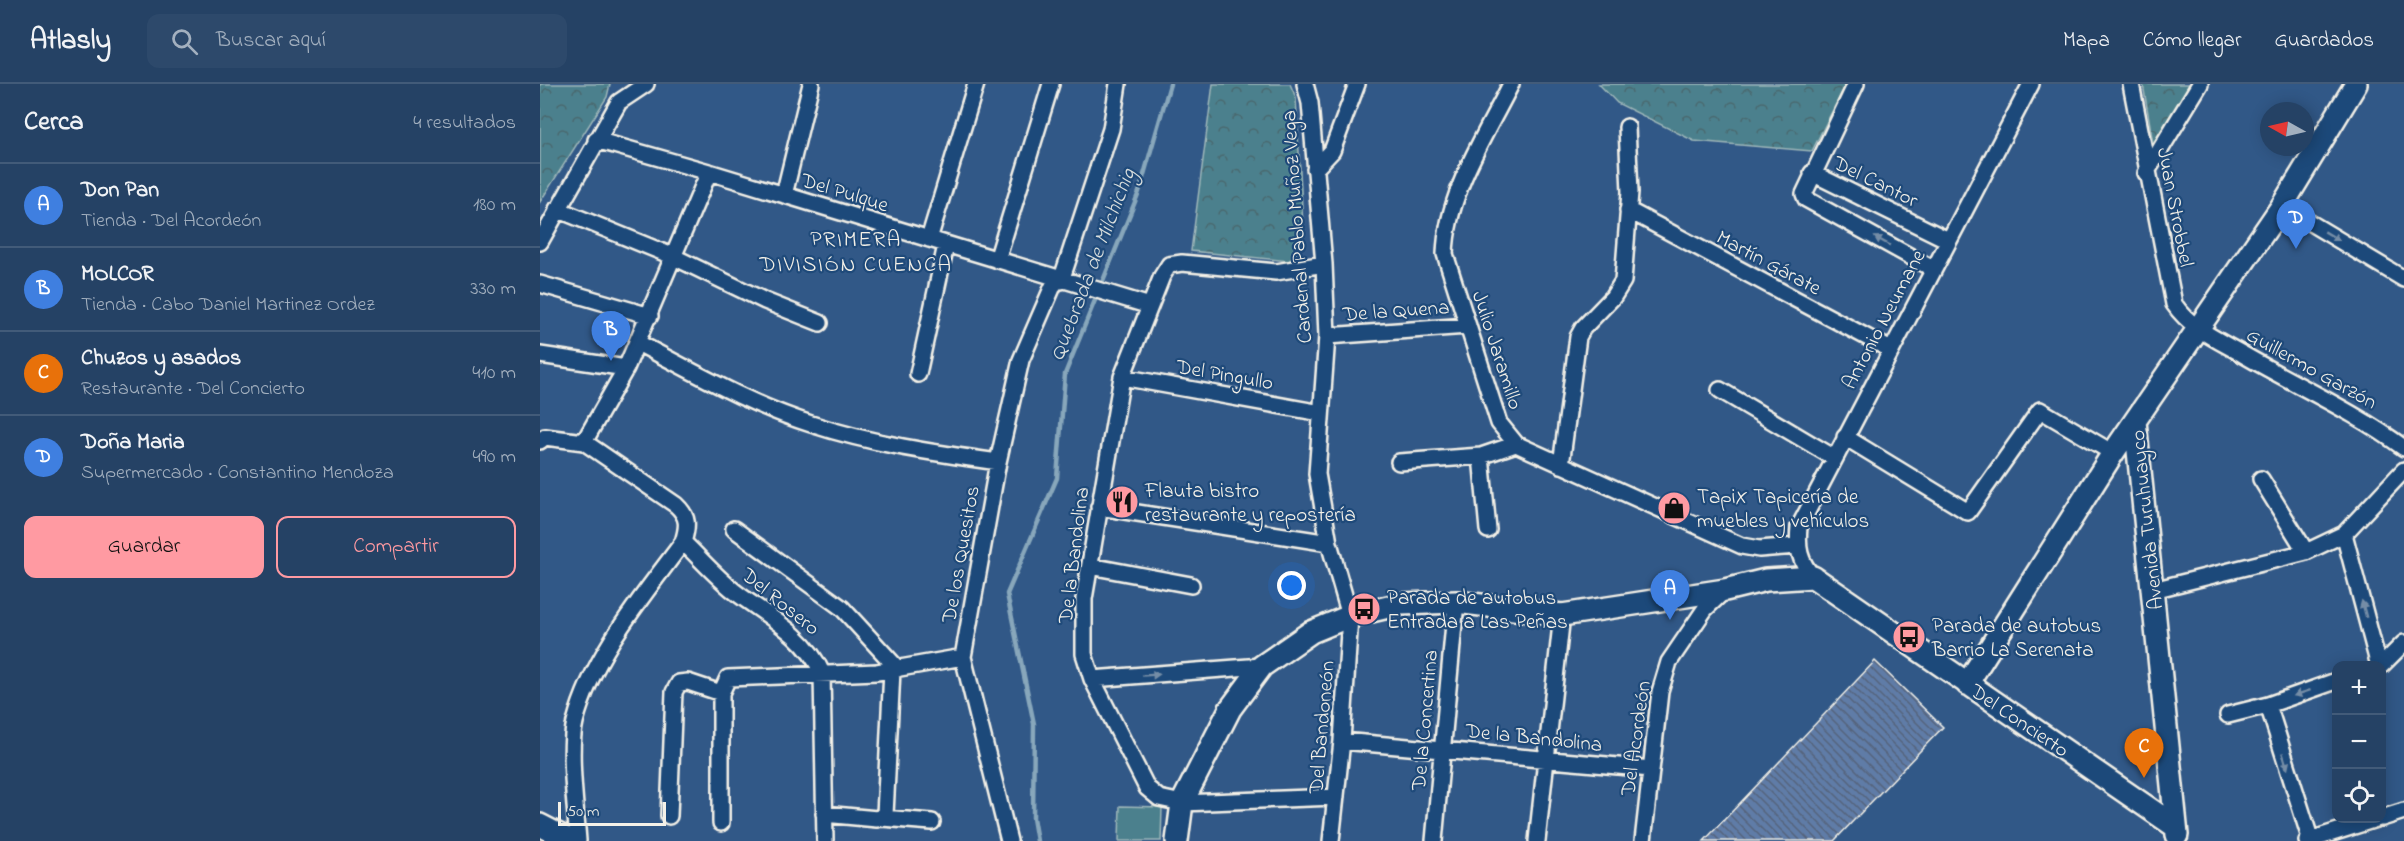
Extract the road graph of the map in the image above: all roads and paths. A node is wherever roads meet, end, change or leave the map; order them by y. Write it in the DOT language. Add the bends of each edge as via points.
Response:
graph roads {
  1 [pos="646,84"];
  2 [pos="811,84"];
  3 [pos="976,84"];
  4 [pos="1051,84"];
  5 [pos="1118,84"];
  6 [pos="1305,84"];
  7 [pos="1357,84"];
  8 [pos="1510,84"];
  9 [pos="1856,84"];
  10 [pos="2031,84"];
  11 [pos="2132,84"];
  12 [pos="2200,84"];
  13 [pos="2356,84"];
  14 [pos="1627,127"];
  15 [pos="596,140"];
  16 [pos="1315,169"];
  17 [pos="709,172"];
  18 [pos="2146,172"];
  19 [pos="1812,173"];
  20 [pos="784,195"];
  21 [pos="2282,206"];
  22 [pos="557,209"];
  23 [pos="1628,210"];
  24 [pos="929,239"];
  25 [pos="1948,240"];
  26 [pos="540,242"];
  27 [pos="946,245"];
  28 [pos="672,256"];
  29 [pos="997,260"];
  30 [pos="1324,264"];
  31 [pos="1933,269"];
  32 [pos="2404,279"];
  33 [pos="1058,280"];
  34 [pos="540,284"];
  35 [pos="1150,306"];
  36 [pos="650,316"];
  37 [pos="820,323"];
  38 [pos="1468,326"];
  39 [pos="2198,328"];
  40 [pos="1327,336"];
  41 [pos="638,343"];
  42 [pos="1890,350"];
  43 [pos="540,355"];
  44 [pos="626,368"];
  45 [pos="918,374"];
  46 [pos="1122,377"];
  47 [pos="1720,390"];
  48 [pos="1321,413"];
  49 [pos="2135,421"];
  50 [pos="1845,437"];
  51 [pos="540,441"];
  52 [pos="584,442"];
  53 [pos="1516,444"];
  54 [pos="2404,448"];
  55 [pos="2113,453"];
  56 [pos="1481,456"];
  57 [pos="1833,457"];
  58 [pos="998,462"];
  59 [pos="1399,462"];
  60 [pos="1561,465"];
  61 [pos="2404,470"];
  62 [pos="2261,479"];
  63 [pos="1099,507"];
  64 [pos="734,529"];
  65 [pos="1488,530"];
  66 [pos="2344,534"];
  67 [pos="683,542"];
  68 [pos="1329,543"];
  69 [pos="1797,546"];
  70 [pos="2306,552"];
  71 [pos="1090,566"];
  72 [pos="1813,577"];
  73 [pos="1191,585"];
  74 [pos="1725,590"];
  75 [pos="2153,590"];
  76 [pos="1456,602"];
  77 [pos="1562,615"];
  78 [pos="1350,616"];
  79 [pos="2404,643"];
  80 [pos="963,657"];
  81 [pos="2379,661"];
  82 [pos="2385,661"];
  83 [pos="1262,666"];
  84 [pos="895,669"];
  85 [pos="822,673"];
  86 [pos="1092,679"];
  87 [pos="2332,683"];
  88 [pos="1967,684"];
  89 [pos="721,693"];
  90 [pos="2268,705"];
  91 [pos="2228,715"];
  92 [pos="1342,741"];
  93 [pos="1442,748"];
  94 [pos="1545,760"];
  95 [pos="1651,769"];
  96 [pos="1336,797"];
  97 [pos="1182,803"];
  98 [pos="2404,811"];
  99 [pos="824,814"];
  100 [pos="669,816"];
  101 [pos="2386,816"];
  102 [pos="882,818"];
  103 [pos="932,822"];
  104 [pos="721,823"];
  105 [pos="2365,823"];
  106 [pos="540,825"];
  107 [pos="2177,834"];
  108 [pos="571,841"];
  109 [pos="578,841"];
  110 [pos="825,841"];
  111 [pos="1009,841"];
  112 [pos="1177,841"];
  113 [pos="1331,841"];
  114 [pos="1434,841"];
  115 [pos="1537,841"];
  116 [pos="1643,841"];
  117 [pos="2310,841"];
  1 -- 15 [label="street" via="619,102"];
  2 -- 20 [label="street"];
  3 -- 24 [label="street"];
  4 -- 29 [label="street"];
  5 -- 33 [label="street, De los Quesitos" via="1111,129"];
  6 -- 16 [label="street, Cardenal Pablo Muñoz Vega" via="1311,102"];
  7 -- 16 [label="street" via="1332,151"];
  8 -- 38 [label="street, Julio Jaramillo" via="1452,205 1446,227 1445,254"];
  9 -- 19 [label="street"];
  10 -- 25 [label="street, Antonio Neumane"];
  11 -- 18 [label="street, Juan Strobbel"];
  12 -- 18 [label="street"];
  13 -- 21 [label="street, Avenida Turuhuayco"];
  14 -- 23 [label="street"];
  15 -- 17 [label="street, Del Pulque"];
  15 -- 22 [label="street"];
  16 -- 30 [label="street, Cardenal Pablo Muñoz Vega"];
  17 -- 20 [label="street, Del Pulque"];
  17 -- 28 [label="street"];
  18 -- 39 [label="street, Juan Strobbel" via="2174,304 2186,321"];
  19 -- 25 [label="street, Del Cantor"];
  31 -- 19 [label="street, Del Cantor, one-way" via="1806,200 1804,190"];
  20 -- 24 [label="street, Del Pulque"];
  21 -- 32 [label="street, one-way"];
  21 -- 39 [label="street, Avenida Turuhuayco"];
  22 -- 26 [label="street"];
  22 -- 28 [label="street"];
  23 -- 42 [label="street, Martín Gárate"];
  23 -- 60 [label="street" via="1623,281 1578,337"];
  24 -- 27 [label="street, Del Pulque"];
  25 -- 31 [label="street, Antonio Neumane"];
  27 -- 29 [label="street, Del Pulque"];
  27 -- 45 [label="street"];
  28 -- 36 [label="street"];
  28 -- 37 [label="street"];
  29 -- 33 [label="street, Del Pulque"];
  30 -- 35 [label="street, De la Bandolina" via="1276,272 1170,264"];
  30 -- 40 [label="street, Cardenal Pablo Muñoz Vega"];
  31 -- 42 [label="street, Antonio Neumane"];
  33 -- 35 [label="street, Del Pulque"];
  33 -- 58 [label="street, De los Quesitos" via="1021,360"];
  34 -- 36 [label="street"];
  35 -- 46 [label="street, De la Bandolina"];
  36 -- 41 [label="street"];
  38 -- 40 [label="street, De la Quena"];
  38 -- 53 [label="street, Julio Jaramillo" via="1498,423"];
  39 -- 49 [label="street, Avenida Turuhuayco"];
  39 -- 54 [label="street, Guillermo Garzón" via="2378,428"];
  40 -- 48 [label="street, Cardenal Pablo Muñoz Vega"];
  41 -- 44 [label="street"];
  41 -- 58 [label="street" via="736,393 809,424 884,445"];
  42 -- 50 [label="street, Antonio Neumane"];
  43 -- 44 [label="street"];
  44 -- 52 [label="street"];
  46 -- 48 [label="street, Del Pingullo"];
  46 -- 63 [label="street, De la Bandolina"];
  47 -- 57 [label="street"];
  48 -- 68 [label="street, Cardenal Pablo Muñoz Vega" via="1317,474"];
  49 -- 55 [label="street"];
  49 -- 75 [label="street, Avenida Turuhuayco"];
  50 -- 55 [label="street" via="1968,512 2040,410"];
  50 -- 57 [label="street, Antonio Neumane"];
  51 -- 52 [label="street" via="545,437"];
  52 -- 67 [label="street" via="685,514 688,526"];
  53 -- 56 [label="street"];
  53 -- 60 [label="street, Julio Jaramillo"];
  55 -- 88 [label="street"];
  56 -- 59 [label="street"];
  56 -- 65 [label="street"];
  57 -- 69 [label="street, Antonio Neumane" via="1799,527"];
  58 -- 80 [label="street, De los Quesitos"];
  60 -- 69 [label="street, Julio Jaramillo" via="1742,546"];
  61 -- 66 [label="street"];
  62 -- 70 [label="street"];
  63 -- 68 [label="street"];
  63 -- 71 [label="street, De la Bandolina"];
  64 -- 84 [label="street" via="842,608"];
  66 -- 70 [label="street"];
  81 -- 66 [label="street, one-way"];
  67 -- 85 [label="street, Del Rosero" via="736,593 805,645"];
  67 -- 109 [label="street" via="599,660 574,723"];
  68 -- 78 [label="street, Cardenal Pablo Muñoz Vega"];
  69 -- 72 [label="street"];
  70 -- 75 [label="street"];
  71 -- 73 [label="street"];
  71 -- 86 [label="street, De la Bandolina" via="1084,599 1084,654"];
  72 -- 74 [label="street" via="1766,580"];
  72 -- 88 [label="street, Del Concierto"];
  74 -- 77 [label="street"];
  74 -- 95 [label="street, Del Acordeón" via="1705,609 1669,662 1660,692"];
  75 -- 107 [label="street, Avenida Turuhuayco"];
  76 -- 77 [label="street"];
  76 -- 78 [label="street" via="1401,604"];
  76 -- 93 [label="street, De la Concertina"];
  77 -- 94 [label="street"];
  78 -- 83 [label="street" via="1311,632"];
  78 -- 92 [label="street, Del Bandoneón"];
  79 -- 82 [label="street"];
  80 -- 84 [label="street"];
  80 -- 111 [label="street, De los Quesitos"];
  86 -- 83 [label="street, one-way"];
  83 -- 97 [label="street" via="1230,709"];
  84 -- 85 [label="street"];
  84 -- 102 [label="street"];
  85 -- 89 [label="street" via="728,678"];
  85 -- 99 [label="street"];
  86 -- 97 [label="street, De la Bandolina" via="1148,788 1159,798"];
  87 -- 90 [label="street, one-way"];
  88 -- 107 [label="street, Del Concierto"];
  89 -- 100 [label="street" via="688,682 679,683 674,692"];
  89 -- 104 [label="street"];
  90 -- 91 [label="street"];
  90 -- 117 [label="street, one-way"];
  92 -- 93 [label="street, De la Bandolina"];
  92 -- 96 [label="street, Del Bandoneón"];
  93 -- 94 [label="street, De la Bandolina"];
  93 -- 114 [label="street, De la Concertina"];
  94 -- 95 [label="street, De la Bandolina"];
  94 -- 115 [label="street"];
  95 -- 116 [label="street, Del Acordeón"];
  96 -- 97 [label="street, De la Bandolina"];
  96 -- 113 [label="street, Del Bandoneón"];
  97 -- 112 [label="street"];
  98 -- 101 [label="street"];
  99 -- 102 [label="street"];
  99 -- 110 [label="street"];
  102 -- 103 [label="street"];
  105 -- 117 [label="street"];
  106 -- 108 [label="street"];
}
